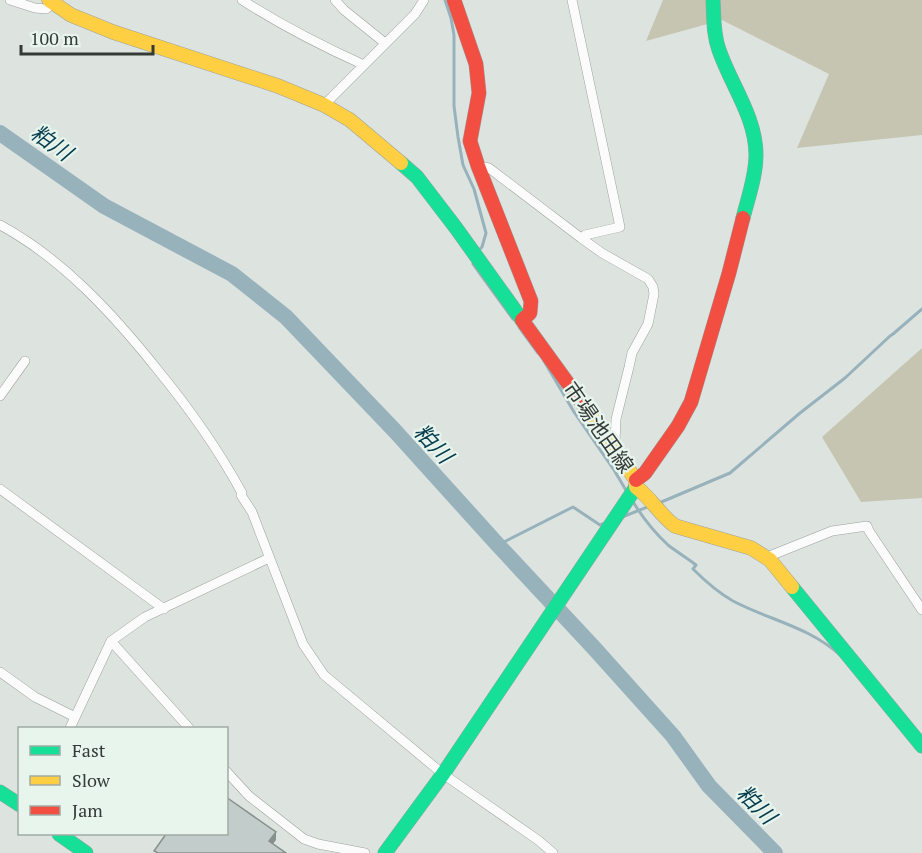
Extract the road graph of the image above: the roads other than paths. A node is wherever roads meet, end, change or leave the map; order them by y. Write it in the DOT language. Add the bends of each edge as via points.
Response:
graph roads {
  1 [pos="10,0"];
  2 [pos="242,0"];
  3 [pos="335,0"];
  4 [pos="424,0"];
  5 [pos="454,0"];
  6 [pos="572,0"];
  7 [pos="713,0"];
  8 [pos="51,2"];
  9 [pos="385,43"];
  10 [pos="364,64"];
  11 [pos="324,105"];
  12 [pos="478,166"];
  13 [pos="0,225"];
  14 [pos="581,238"];
  15 [pos="522,320"];
  16 [pos="25,361"];
  17 [pos="0,396"];
  18 [pos="613,447"];
  19 [pos="636,483"];
  20 [pos="0,489"];
  21 [pos="767,557"];
  22 [pos="269,558"];
  23 [pos="164,609"];
  24 [pos="922,610"];
  25 [pos="111,641"];
  26 [pos="0,672"];
  27 [pos="75,717"];
  28 [pos="71,727"];
  29 [pos="187,727"];
  30 [pos="922,746"];
  31 [pos="446,770"];
  32 [pos="228,773"];
  33 [pos="0,792"];
  34 [pos="18,804"];
  35 [pos="60,835"];
  36 [pos="86,853"];
  37 [pos="365,853"];
  38 [pos="385,853"];
  39 [pos="553,853"];
  1 -- 8 [label="street" via="46,9"];
  2 -- 10 [label="street"];
  3 -- 9 [label="street"];
  4 -- 9 [label="street"];
  5 -- 12 [label="street" via="476,64 479,93 470,141"];
  6 -- 14 [label="street" via="620,227"];
  7 -- 19 [label="street" via="719,50 753,131 756,155 752,184 691,402"];
  8 -- 11 [label="street, 市場池田線" via="113,32"];
  9 -- 10 [label="street"];
  10 -- 11 [label="street"];
  11 -- 15 [label="street, 市場池田線" via="350,120 417,177"];
  12 -- 14 [label="street" via="489,168"];
  12 -- 15 [label="street" via="531,301 530,313"];
  13 -- 22 [label="street" via="56,262 90,294 173,388 228,467 252,512"];
  14 -- 18 [label="street" via="648,279 653,287 648,324 628,368"];
  15 -- 18 [label="street, 市場池田線"];
  16 -- 17 [label="street"];
  18 -- 19 [label="street, 市場池田線"];
  19 -- 21 [label="street, 市場池田線" via="675,526 751,548"];
  19 -- 31 [label="street" via="626,504"];
  20 -- 23 [label="street"];
  21 -- 24 [label="street" via="832,531 867,526"];
  21 -- 30 [label="street, 市場池田線"];
  22 -- 23 [label="street"];
  22 -- 31 [label="street" via="303,644 324,675"];
  23 -- 25 [label="street"];
  25 -- 27 [label="street"];
  25 -- 29 [label="street"];
  26 -- 27 [label="street" via="35,697"];
  27 -- 28 [label="street"];
  31 -- 38 [label="street"];
  31 -- 39 [label="street"];
  32 -- 37 [label="street" via="249,796 304,839"];
  33 -- 34 [label="street"];
  35 -- 36 [label="street"];
}
